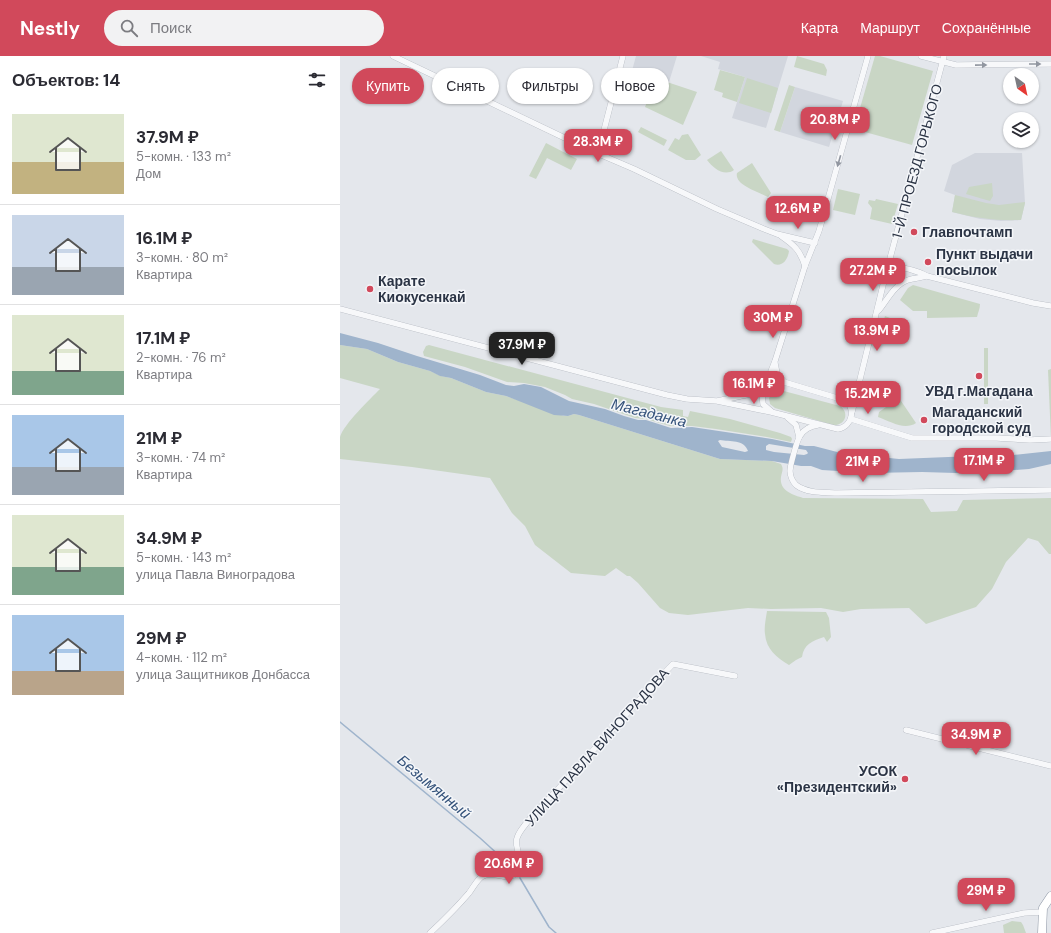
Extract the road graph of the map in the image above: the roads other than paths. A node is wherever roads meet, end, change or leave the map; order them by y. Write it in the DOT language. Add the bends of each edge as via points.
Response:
graph roads {
  1 [pos="393,56"];
  2 [pos="623,56"];
  3 [pos="868,56"];
  4 [pos="921,56"];
  5 [pos="943,59"];
  6 [pos="1051,64"];
  7 [pos="592,151"];
  8 [pos="777,234"];
  9 [pos="814,243"];
  10 [pos="891,256"];
  11 [pos="805,266"];
  12 [pos="901,268"];
  13 [pos="885,276"];
  14 [pos="927,276"];
  15 [pos="1051,306"];
  16 [pos="340,308"];
  17 [pos="877,312"];
  18 [pos="775,361"];
  19 [pos="784,382"];
  20 [pos="858,388"];
  21 [pos="763,390"];
  22 [pos="838,397"];
  23 [pos="717,401"];
  24 [pos="771,412"];
  25 [pos="780,414"];
  26 [pos="851,416"];
  27 [pos="820,425"];
  28 [pos="799,437"];
  29 [pos="1051,439"];
  30 [pos="1051,486"];
  31 [pos="1035,491"];
  32 [pos="1051,492"];
  33 [pos="735,676"];
  34 [pos="906,730"];
  35 [pos="1051,766"];
  36 [pos="1051,896"];
  37 [pos="1042,912"];
  38 [pos="430,933"];
  39 [pos="932,933"];
  40 [pos="1042,933"];
  1 -- 7 [label="street"];
  2 -- 7 [label="street" via="603,134"];
  3 -- 9 [label="street, one-way"];
  4 -- 5 [label="street"];
  5 -- 6 [label="street, one-way" via="960,65"];
  5 -- 10 [label="street, 1-Й ПРОЕЗД ГОРЬКОГО"];
  7 -- 8 [label="street"];
  8 -- 9 [label="street"];
  8 -- 11 [label="street" via="794,245"];
  9 -- 11 [label="street"];
  10 -- 12 [label="street"];
  10 -- 13 [label="street, 1-Й ПРОЕЗД ГОРЬКОГО"];
  11 -- 18 [label="street"];
  12 -- 13 [label="street" via="894,269"];
  12 -- 14 [label="street"];
  13 -- 17 [label="street, 1-Й ПРОЕЗД ГОРЬКОГО"];
  14 -- 15 [label="street"];
  14 -- 17 [label="street" via="911,279 902,284 891,293"];
  16 -- 23 [label="street" via="653,392"];
  17 -- 20 [label="street, 1-Й ПРОЕЗД ГОРЬКОГО"];
  18 -- 19 [label="street" via="777,373"];
  18 -- 21 [label="street"];
  19 -- 21 [label="street" via="771,384"];
  19 -- 22 [label="street"];
  20 -- 22 [label="street" via="848,396"];
  20 -- 26 [label="street, 1-Й ПРОЕЗД ГОРЬКОГО"];
  21 -- 23 [label="street"];
  21 -- 24 [label="street" via="762,401"];
  22 -- 26 [label="street" via="850,405"];
  23 -- 24 [label="street"];
  24 -- 25 [label="street"];
  25 -- 27 [label="street"];
  25 -- 28 [label="street" via="794,422"];
  26 -- 27 [label="street" via="842,428"];
  26 -- 29 [label="street" via="912,438"];
  27 -- 28 [label="street" via="812,426"];
  28 -- 31 [label="street" via="790,470 791,478 797,485 811,491"];
  30 -- 31 [label="street"];
  31 -- 32 [label="street"];
  33 -- 38 [label="street, УЛИЦА ПАВЛА ВИНОГРАДОВА" via="672,664 520,832 516,844 522,868 510,876 488,875 481,878 451,914"];
  34 -- 35 [label="street"];
  36 -- 37 [label="highway" via="1044,904"];
  37 -- 39 [label="street" via="1024,913"];
  37 -- 40 [label="highway"];
}
